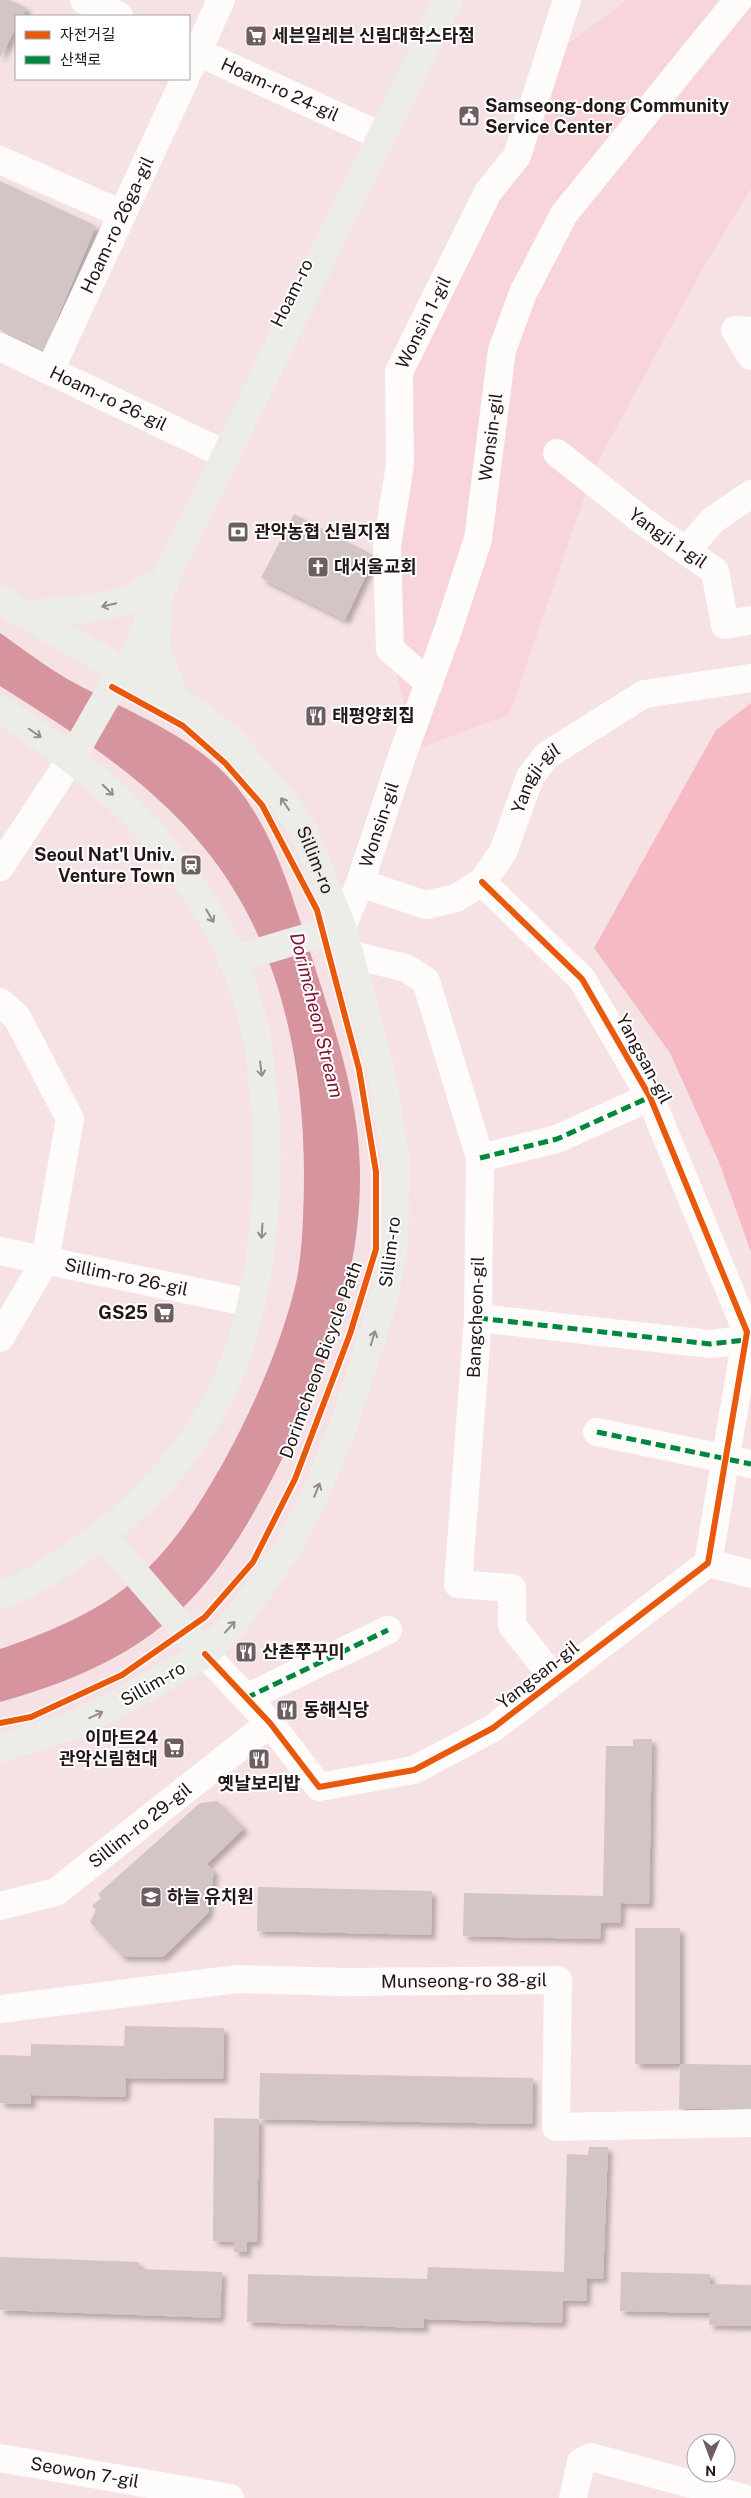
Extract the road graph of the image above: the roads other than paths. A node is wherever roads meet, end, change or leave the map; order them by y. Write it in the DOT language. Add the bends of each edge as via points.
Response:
graph roads {
  1 [pos="84,0"];
  2 [pos="221,0"];
  3 [pos="428,0"];
  4 [pos="448,0"];
  5 [pos="566,0"];
  6 [pos="738,0"];
  7 [pos="117,15"];
  8 [pos="192,57"];
  9 [pos="185,80"];
  10 [pos="370,131"];
  11 [pos="0,160"];
  12 [pos="122,214"];
  13 [pos="751,331"];
  14 [pos="0,346"];
  15 [pos="751,356"];
  16 [pos="50,370"];
  17 [pos="216,450"];
  18 [pos="556,453"];
  19 [pos="751,494"];
  20 [pos="686,551"];
  21 [pos="156,587"];
  22 [pos="0,600"];
  23 [pos="25,615"];
  24 [pos="751,620"];
  25 [pos="751,678"];
  26 [pos="116,679"];
  27 [pos="429,684"];
  28 [pos="175,700"];
  29 [pos="0,708"];
  30 [pos="73,755"];
  31 [pos="27,826"];
  32 [pos="0,829"];
  33 [pos="0,867"];
  34 [pos="482,882"];
  35 [pos="360,883"];
  36 [pos="342,927"];
  37 [pos="349,954"];
  38 [pos="232,960"];
  39 [pos="0,1002"];
  40 [pos="650,1097"];
  41 [pos="480,1158"];
  42 [pos="0,1251"];
  43 [pos="45,1260"];
  44 [pos="251,1303"];
  45 [pos="478,1318"];
  46 [pos="0,1338"];
  47 [pos="748,1342"];
  48 [pos="597,1432"];
  49 [pos="738,1461"];
  50 [pos="103,1536"];
  51 [pos="708,1563"];
  52 [pos="751,1566"];
  53 [pos="751,1574"];
  54 [pos="0,1595"];
  55 [pos="388,1630"];
  56 [pos="205,1654"];
  57 [pos="555,1680"];
  58 [pos="246,1698"];
  59 [pos="270,1723"];
  60 [pos="0,1748"];
  61 [pos="0,1906"];
  62 [pos="0,2009"];
  63 [pos="751,2123"];
  64 [pos="0,2458"];
  65 [pos="213,2496"];
  66 [pos="572,2498"];
  67 [pos="743,2498"];
  1 -- 7 [label="street"];
  2 -- 8 [label="street"];
  3 -- 10 [label="main road, Hoam-ro"];
  4 -- 21 [label="main road"];
  5 -- 27 [label="street, Wonsin 1-gil" via="517,156 488,192 399,372 400,465 387,546 390,649"];
  6 -- 27 [label="street, Wonsin-gil" via="564,214 523,293 502,350 478,539"];
  8 -- 10 [label="street, Hoam-ro 24-gil"];
  9 -- 12 [label="street, Hoam-ro 26ga-gil"];
  10 -- 17 [label="main road, Hoam-ro"];
  11 -- 12 [label="street"];
  12 -- 16 [label="street, Hoam-ro 26ga-gil"];
  13 -- 15 [label="street" via="735,330"];
  14 -- 16 [label="street, Hoam-ro 26-gil"];
  16 -- 17 [label="street, Hoam-ro 26-gil"];
  17 -- 21 [label="main road, Hoam-ro"];
  18 -- 20 [label="street, Yangji 1-gil"];
  19 -- 20 [label="street" via="712,520"];
  20 -- 24 [label="street, Yangji 1-gil" via="715,571 725,626"];
  21 -- 23 [label="main road, one-way" via="132,599 90,608"];
  21 -- 26 [label="main road"];
  21 -- 28 [label="main road" via="156,647"];
  22 -- 23 [label="main road"];
  23 -- 26 [label="main road, Sillim-ro"];
  25 -- 34 [label="street, Yangji-gil" via="644,694 546,755 530,777 503,852"];
  26 -- 28 [label="main road, Sillim-ro"];
  26 -- 30 [label="main road"];
  27 -- 35 [label="street, Wonsin-gil"];
  36 -- 28 [label="main road, Sillim-ro, one-way" via="304,832 282,799 232,740"];
  29 -- 30 [label="main road, one-way"];
  30 -- 31 [label="street"];
  30 -- 38 [label="main road, one-way" via="163,849 188,881 211,917"];
  31 -- 32 [label="street"];
  31 -- 33 [label="street"];
  34 -- 35 [label="street, Yangji-gil" via="456,898 426,905"];
  34 -- 40 [label="street, Yangsan-gil" via="582,979"];
  35 -- 36 [label="street, Wonsin-gil"];
  36 -- 37 [label="main road, Sillim-ro"];
  36 -- 38 [label="main road"];
  37 -- 41 [label="street, Bangcheon-gil" via="406,968 426,981"];
  56 -- 37 [label="main road, Sillim-ro, one-way" via="232,1626 267,1579 313,1500 344,1424 384,1299 394,1244 396,1161 381,1070"];
  38 -- 44 [label="main road, one-way" via="257,1034 265,1100 266,1170 261,1245"];
  39 -- 43 [label="street" via="17,1017 70,1119"];
  40 -- 41 [label="street" via="557,1139"];
  40 -- 47 [label="street, Yangsan-gil" via="747,1332"];
  41 -- 45 [label="street, Bangcheon-gil"];
  42 -- 43 [label="street, Sillim-ro 26-gil"];
  43 -- 44 [label="street, Sillim-ro 26-gil"];
  43 -- 46 [label="street"];
  44 -- 50 [label="main road" via="235,1360 209,1415 180,1459 146,1498"];
  45 -- 47 [label="street" via="710,1344"];
  45 -- 57 [label="street, Bangcheon-gil" via="458,1584 512,1588 512,1625"];
  47 -- 49 [label="street, Yangsan-gil"];
  48 -- 49 [label="street"];
  49 -- 51 [label="street, Yangsan-gil"];
  50 -- 54 [label="main road" via="46,1574"];
  50 -- 56 [label="main road"];
  51 -- 52 [label="street"];
  51 -- 53 [label="street"];
  51 -- 57 [label="street, Yangsan-gil"];
  55 -- 58 [label="street"];
  56 -- 58 [label="street, Yangsan-gil"];
  60 -- 56 [label="main road, Sillim-ro, one-way" via="72,1726"];
  57 -- 59 [label="street, Yangsan-gil" via="493,1728 414,1770 319,1787"];
  58 -- 59 [label="street, Yangsan-gil"];
  59 -- 61 [label="street, Sillim-ro 29-gil" via="56,1892"];
  62 -- 63 [label="street, Munseong-ro 38-gil" via="238,1979 345,1982 558,1980 556,2127"];
  64 -- 65 [label="street, Seowon 7-gil"];
  66 -- 67 [label="street" via="581,2462 591,2457"];
}
